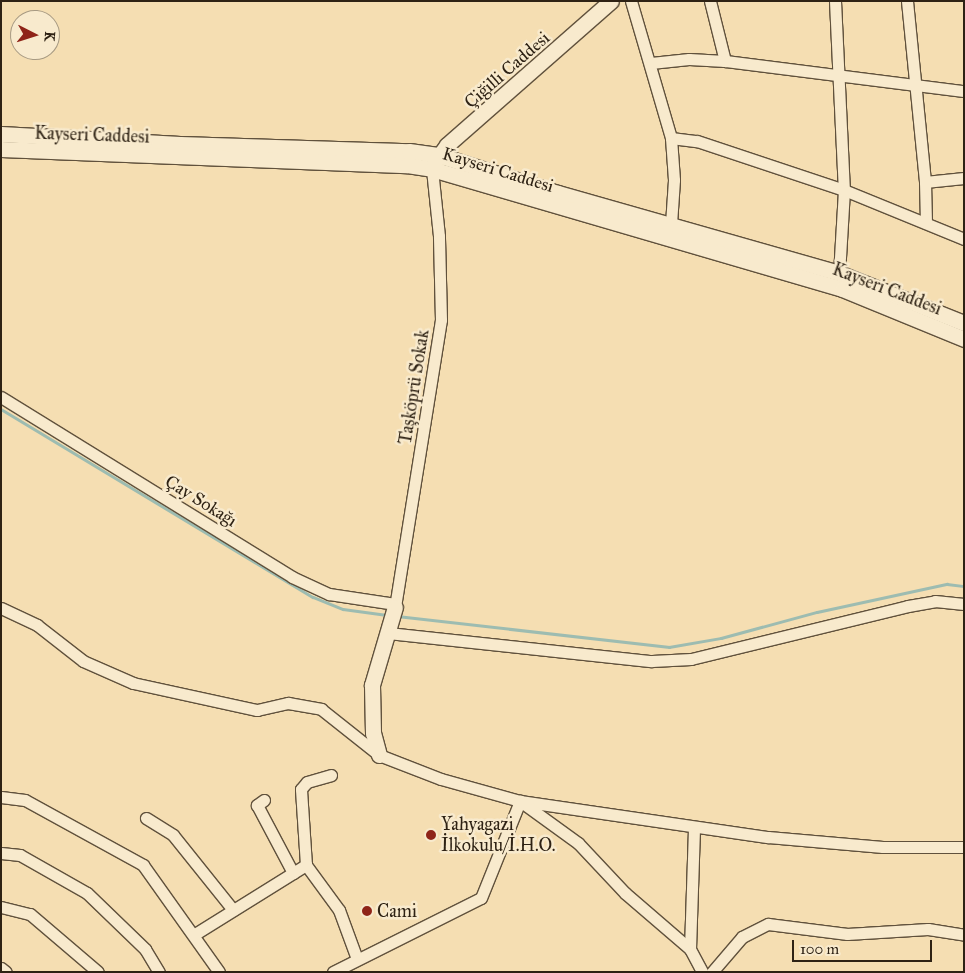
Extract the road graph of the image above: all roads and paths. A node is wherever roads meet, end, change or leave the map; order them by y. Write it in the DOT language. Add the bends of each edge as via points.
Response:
graph roads {
  1 [pos="611,1"];
  2 [pos="631,1"];
  3 [pos="710,1"];
  4 [pos="835,1"];
  5 [pos="907,1"];
  6 [pos="725,61"];
  7 [pos="651,63"];
  8 [pos="839,75"];
  9 [pos="916,85"];
  10 [pos="964,91"];
  11 [pos="1,134"];
  12 [pos="671,138"];
  13 [pos="1,149"];
  14 [pos="438,155"];
  15 [pos="432,169"];
  16 [pos="964,178"];
  17 [pos="925,182"];
  18 [pos="844,190"];
  19 [pos="926,223"];
  20 [pos="671,224"];
  21 [pos="964,239"];
  22 [pos="839,272"];
  23 [pos="964,323"];
  24 [pos="964,339"];
  25 [pos="1,397"];
  26 [pos="964,604"];
  27 [pos="395,606"];
  28 [pos="1,608"];
  29 [pos="388,633"];
  30 [pos="379,756"];
  31 [pos="331,775"];
  32 [pos="1,797"];
  33 [pos="264,800"];
  34 [pos="520,801"];
  35 [pos="146,818"];
  36 [pos="694,828"];
  37 [pos="964,847"];
  38 [pos="1,853"];
  39 [pos="306,865"];
  40 [pos="293,873"];
  41 [pos="1,907"];
  42 [pos="232,910"];
  43 [pos="194,934"];
  44 [pos="964,935"];
  45 [pos="690,949"];
  46 [pos="358,959"];
  47 [pos="1,968"];
  48 [pos="6,972"];
  49 [pos="98,972"];
  50 [pos="159,972"];
  51 [pos="219,972"];
  52 [pos="333,972"];
  53 [pos="702,972"];
  54 [pos="712,972"];
  1 -- 14 [label="main road, Çiğilli Caddesi"];
  2 -- 7 [label="street"];
  3 -- 6 [label="street"];
  4 -- 8 [label="street"];
  5 -- 9 [label="street"];
  6 -- 7 [label="street"];
  6 -- 8 [label="street"];
  7 -- 12 [label="street"];
  8 -- 9 [label="street"];
  8 -- 18 [label="street"];
  9 -- 10 [label="street"];
  9 -- 17 [label="street"];
  11 -- 14 [label="main road, Kayseri Caddesi" via="180,144 410,150"];
  12 -- 18 [label="street" via="696,141"];
  12 -- 20 [label="street" via="674,180"];
  13 -- 15 [label="main road, Kayseri Caddesi" via="407,165"];
  14 -- 15 [label="main road, Çiğilli Caddesi"];
  14 -- 20 [label="main road, Kayseri Caddesi"];
  15 -- 24 [label="main road, Kayseri Caddesi" via="842,289"];
  15 -- 27 [label="street, Taşköprü Sokak" via="439,236 441,320"];
  16 -- 17 [label="street"];
  17 -- 19 [label="street"];
  18 -- 19 [label="street"];
  18 -- 22 [label="street"];
  19 -- 21 [label="street"];
  20 -- 22 [label="main road, Kayseri Caddesi"];
  22 -- 23 [label="main road, Kayseri Caddesi"];
  25 -- 27 [label="street, Çay Sokağı" via="292,577 329,594"];
  26 -- 29 [label="street" via="935,602 908,606 691,659 662,660"];
  27 -- 29 [label="main road"];
  28 -- 30 [label="street" via="37,625 83,661 133,683 257,710 288,704 321,709"];
  29 -- 30 [label="main road" via="372,685 373,732"];
  30 -- 34 [label="street" via="441,779"];
  31 -- 39 [label="street" via="307,782 301,789"];
  32 -- 43 [label="street" via="25,800 143,865"];
  33 -- 40 [label="street" via="257,805"];
  34 -- 36 [label="street"];
  34 -- 45 [label="street" via="578,843 625,894"];
  34 -- 46 [label="street" via="481,898"];
  35 -- 42 [label="street" via="173,835"];
  36 -- 37 [label="street" via="882,847"];
  36 -- 45 [label="street"];
  38 -- 50 [label="street" via="20,855 87,893 145,950"];
  39 -- 40 [label="street"];
  39 -- 46 [label="street" via="339,910"];
  40 -- 42 [label="street"];
  41 -- 49 [label="street" via="30,914"];
  42 -- 43 [label="street"];
  43 -- 51 [label="street"];
  44 -- 54 [label="street" via="928,930 837,933 768,924 742,937"];
  45 -- 53 [label="street"];
  46 -- 52 [label="street"];
  47 -- 48 [label="street"];
}
